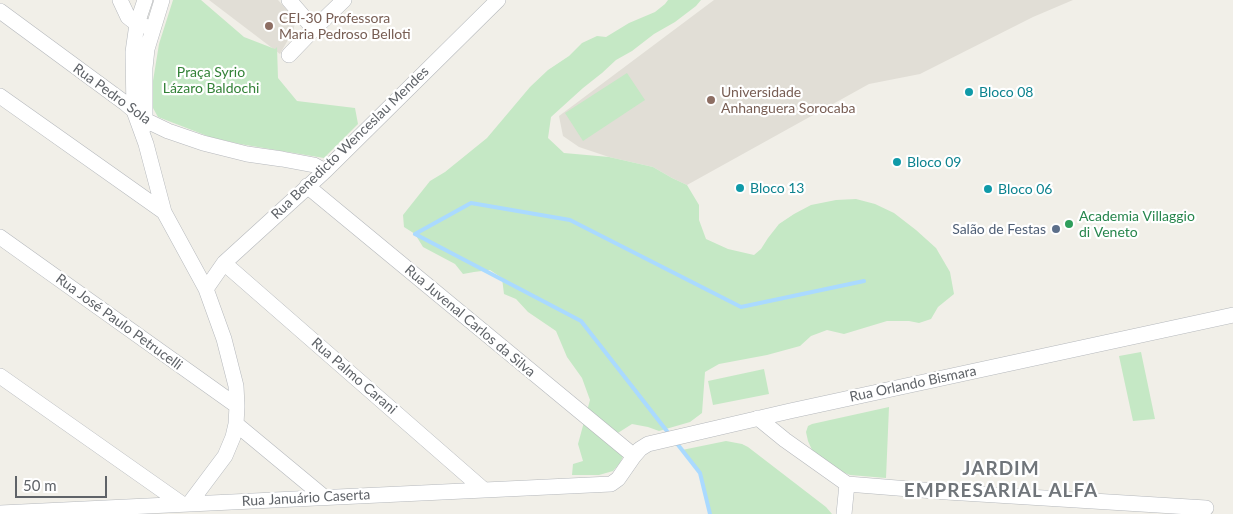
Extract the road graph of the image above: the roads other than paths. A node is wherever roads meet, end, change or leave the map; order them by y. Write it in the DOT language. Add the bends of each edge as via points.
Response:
graph roads {
  1 [pos="120,0"];
  2 [pos="145,0"];
  3 [pos="162,0"];
  4 [pos="290,0"];
  5 [pos="344,0"];
  6 [pos="498,0"];
  7 [pos="0,11"];
  8 [pos="137,24"];
  9 [pos="153,28"];
  10 [pos="314,28"];
  11 [pos="289,55"];
  12 [pos="0,96"];
  13 [pos="140,115"];
  14 [pos="325,171"];
  15 [pos="307,186"];
  16 [pos="164,212"];
  17 [pos="0,237"];
  18 [pos="224,263"];
  19 [pos="206,288"];
  20 [pos="1233,315"];
  21 [pos="0,376"];
  22 [pos="237,406"];
  23 [pos="790,411"];
  24 [pos="758,418"];
  25 [pos="236,424"];
  26 [pos="785,440"];
  27 [pos="634,456"];
  28 [pos="611,484"];
  29 [pos="847,484"];
  30 [pos="484,490"];
  31 [pos="324,497"];
  32 [pos="186,504"];
  33 [pos="1206,508"];
  34 [pos="0,513"];
  35 [pos="844,514"];
  1 -- 8 [label="street" via="128,17"];
  2 -- 8 [label="street"];
  3 -- 9 [label="street"];
  4 -- 10 [label="street"];
  5 -- 10 [label="street"];
  6 -- 14 [label="street, Rua Benedicto Wenceslau Mendes"];
  7 -- 13 [label="street, Rua Pedro Sola"];
  8 -- 9 [label="street"];
  8 -- 13 [label="street" via="134,52"];
  9 -- 13 [label="street" via="147,49"];
  10 -- 11 [label="street"];
  12 -- 16 [label="street"];
  13 -- 14 [label="street, Rua Pedro Sola" via="168,131 203,143"];
  13 -- 16 [label="street"];
  14 -- 15 [label="street, Rua Benedicto Wenceslau Mendes"];
  15 -- 18 [label="street, Rua Benedicto Wenceslau Mendes"];
  15 -- 27 [label="street, Rua Juvenal Carlos da Silva"];
  16 -- 19 [label="street"];
  17 -- 22 [label="street, Rua José Paulo Petrucelli"];
  18 -- 19 [label="street, Rua Benedicto Wenceslau Mendes"];
  18 -- 30 [label="street, Rua Palmo Carani"];
  19 -- 22 [label="street" via="224,339 236,386"];
  20 -- 23 [label="street, Rua Orlando Bismara"];
  21 -- 32 [label="street"];
  22 -- 25 [label="street"];
  23 -- 24 [label="street, Rua Orlando Bismara"];
  23 -- 26 [label="street" via="783,433"];
  24 -- 26 [label="street"];
  24 -- 27 [label="street, Rua Orlando Bismara" via="648,444"];
  25 -- 31 [label="street"];
  25 -- 32 [label="street" via="225,456"];
  26 -- 29 [label="street"];
  27 -- 28 [label="street, Rua Orlando Bismara"];
  28 -- 30 [label="street, Rua Januário Caserta"];
  29 -- 33 [label="street"];
  29 -- 35 [label="street"];
  30 -- 31 [label="street, Rua Januário Caserta"];
  31 -- 32 [label="street, Rua Januário Caserta"];
  32 -- 34 [label="street, Rua Januário Caserta"];
}
